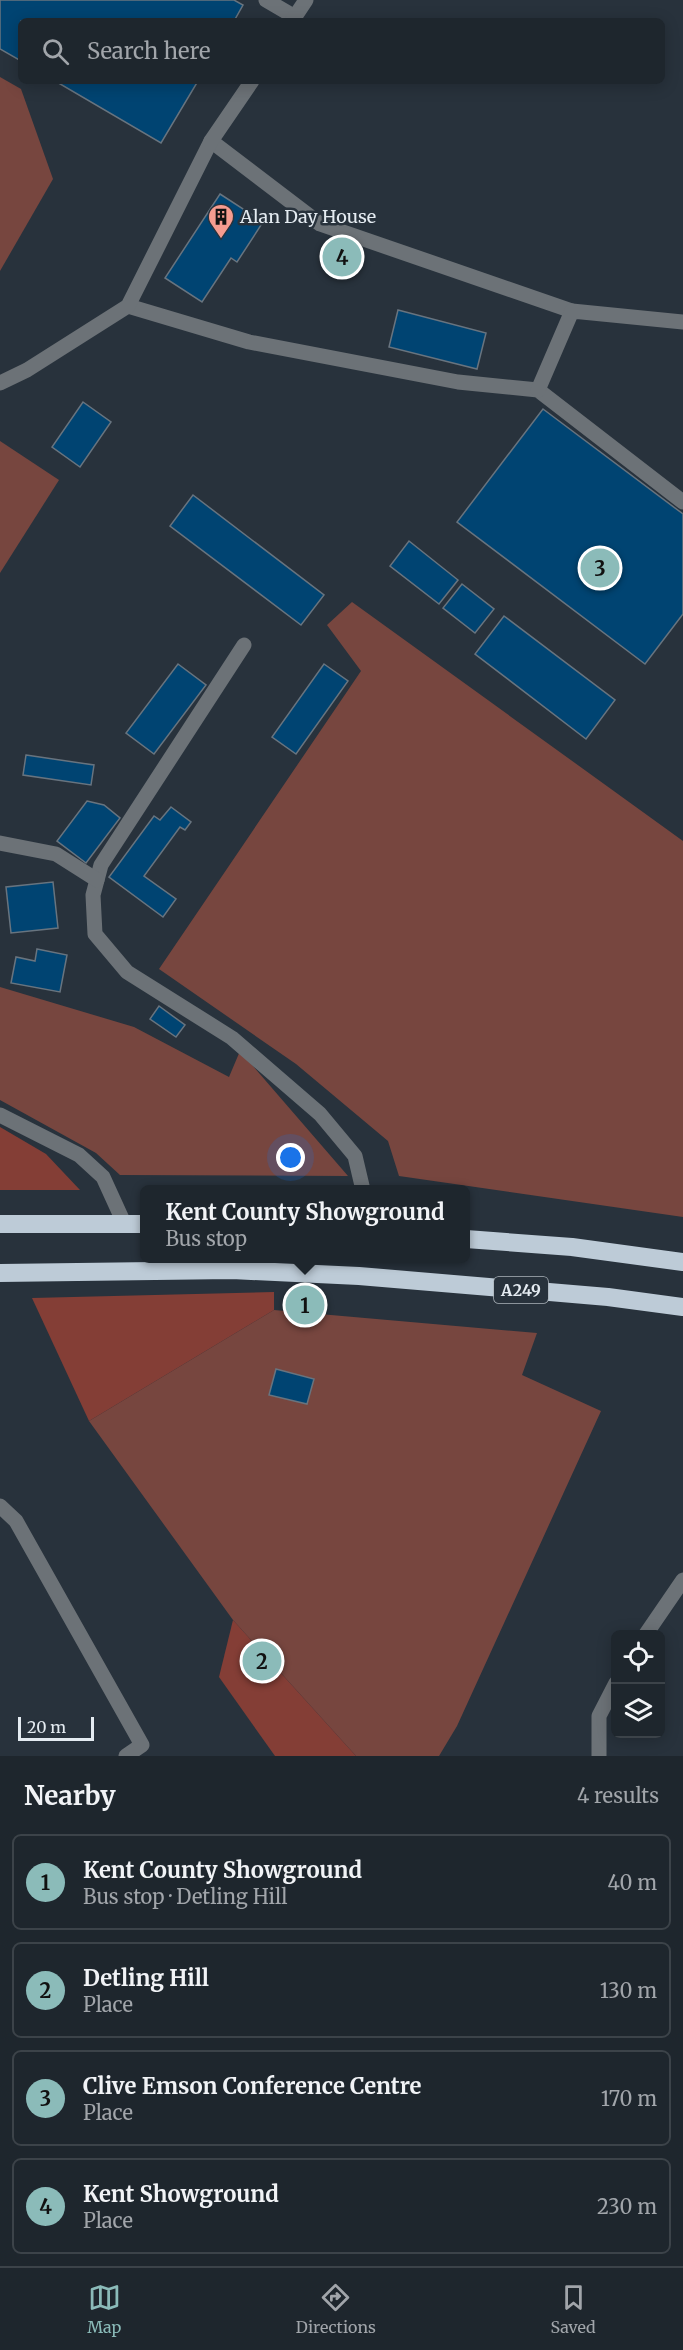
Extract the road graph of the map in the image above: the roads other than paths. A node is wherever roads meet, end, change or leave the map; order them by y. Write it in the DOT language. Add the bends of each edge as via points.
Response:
graph roads {
  1 [pos="266,0"];
  2 [pos="306,0"];
  3 [pos="292,18"];
  4 [pos="294,18"];
  5 [pos="250,84"];
  6 [pos="211,141"];
  7 [pos="128,306"];
  8 [pos="572,311"];
  9 [pos="683,322"];
  10 [pos="0,383"];
  11 [pos="538,390"];
  12 [pos="683,502"];
  13 [pos="244,645"];
  14 [pos="0,843"];
  15 [pos="97,880"];
  16 [pos="0,1115"];
  17 [pos="362,1185"];
  18 [pos="124,1223"];
  19 [pos="0,1224"];
  20 [pos="140,1224"];
  21 [pos="470,1239"];
  22 [pos="683,1262"];
  23 [pos="0,1273"];
  24 [pos="683,1307"];
  25 [pos="0,1506"];
  26 [pos="683,1580"];
  27 [pos="649,1630"];
  28 [pos="615,1684"];
  29 [pos="126,1756"];
  30 [pos="599,1756"];
  1 -- 3 [label="lane"];
  2 -- 4 [label="lane"];
  5 -- 6 [label="lane"];
  6 -- 7 [label="lane"];
  6 -- 8 [label="lane" via="320,224"];
  7 -- 10 [label="lane"];
  7 -- 11 [label="lane" via="249,342 458,382"];
  8 -- 9 [label="lane"];
  8 -- 11 [label="lane"];
  11 -- 12 [label="lane"];
  13 -- 15 [label="lane" via="101,865"];
  14 -- 15 [label="lane" via="56,855"];
  15 -- 17 [label="lane" via="93,895 95,934 126,972 232,1038 320,1114 354,1156"];
  16 -- 18 [label="lane" via="79,1155 103,1177"];
  18 -- 19 [label="highway"];
  18 -- 20 [label="highway"];
  21 -- 22 [label="highway" via="572,1247"];
  23 -- 24 [label="highway, A249" via="232,1270 359,1276"];
  25 -- 29 [label="lane" via="16,1521 142,1745"];
  26 -- 27 [label="lane"];
  28 -- 30 [label="lane" via="599,1716"];
}
